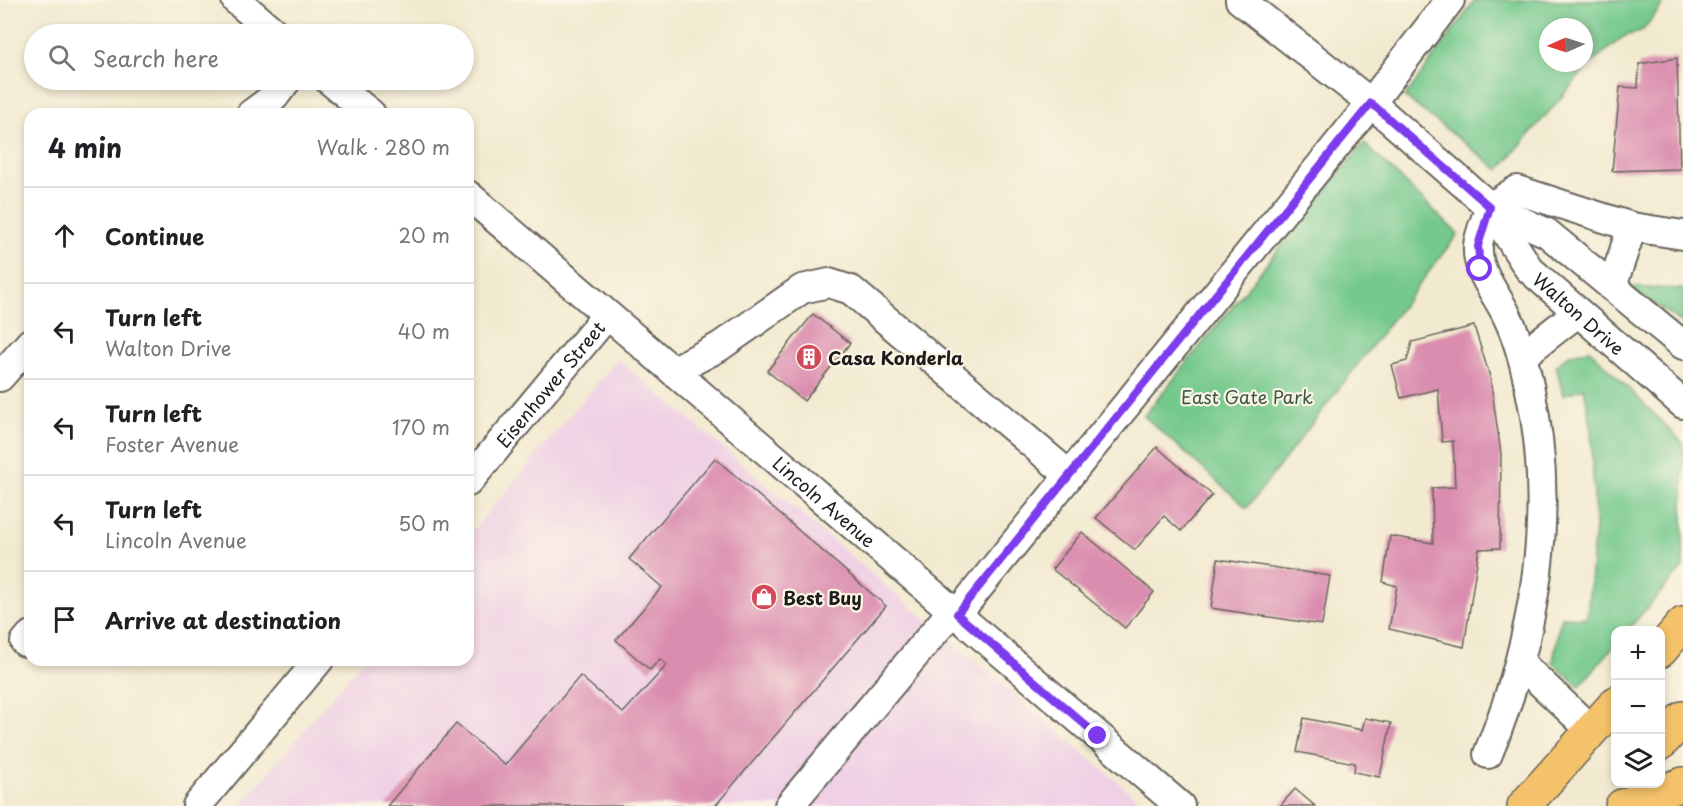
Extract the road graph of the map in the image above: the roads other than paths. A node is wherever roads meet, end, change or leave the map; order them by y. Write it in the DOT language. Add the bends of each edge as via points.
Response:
graph roads {
  1 [pos="236,0"];
  2 [pos="1240,0"];
  3 [pos="1450,0"];
  4 [pos="264,24"];
  5 [pos="279,90"];
  6 [pos="341,90"];
  7 [pos="1371,103"];
  8 [pos="259,108"];
  9 [pos="364,108"];
  10 [pos="474,200"];
  11 [pos="1490,207"];
  12 [pos="1632,227"];
  13 [pos="1683,235"];
  14 [pos="1612,287"];
  15 [pos="1577,313"];
  16 [pos="607,315"];
  17 [pos="1683,345"];
  18 [pos="24,350"];
  19 [pos="1522,356"];
  20 [pos="673,371"];
  21 [pos="0,377"];
  22 [pos="1683,404"];
  23 [pos="474,475"];
  24 [pos="1069,475"];
  25 [pos="955,612"];
  26 [pos="1683,624"];
  27 [pos="1665,645"];
  28 [pos="1520,663"];
  29 [pos="314,666"];
  30 [pos="1611,709"];
  31 [pos="1683,718"];
  32 [pos="1592,731"];
  33 [pos="1665,738"];
  34 [pos="1488,754"];
  35 [pos="1683,784"];
  36 [pos="1622,788"];
  37 [pos="197,806"];
  38 [pos="789,806"];
  39 [pos="1180,806"];
  40 [pos="1524,806"];
  41 [pos="1606,806"];
  42 [pos="1622,806"];
  1 -- 4 [label="street"];
  2 -- 7 [label="street, Walton Drive"];
  3 -- 7 [label="street"];
  5 -- 8 [label="street"];
  6 -- 9 [label="street"];
  7 -- 11 [label="street, Walton Drive"];
  7 -- 24 [label="street"];
  10 -- 16 [label="street, Lincoln Avenue"];
  11 -- 12 [label="street" via="1517,190"];
  11 -- 14 [label="street, Walton Drive" via="1547,234"];
  11 -- 15 [label="street, Walton Drive" via="1528,269"];
  11 -- 19 [label="street" via="1478,246 1480,269 1507,316"];
  12 -- 13 [label="street"];
  12 -- 14 [label="street"];
  14 -- 17 [label="street, Walton Drive"];
  15 -- 19 [label="street"];
  15 -- 22 [label="street, Walton Drive"];
  16 -- 20 [label="street, Lincoln Avenue"];
  16 -- 23 [label="street, Eisenhower Street"];
  18 -- 21 [label="street"];
  19 -- 28 [label="street" via="1538,441 1542,521 1534,594"];
  20 -- 24 [label="street" via="719,347 802,289 829,283 851,290"];
  20 -- 25 [label="street, Lincoln Avenue"];
  24 -- 25 [label="street"];
  25 -- 38 [label="street"];
  25 -- 39 [label="street, Lincoln Avenue"];
  26 -- 27 [label="main road"];
  28 -- 32 [label="street"];
  28 -- 34 [label="street"];
  29 -- 37 [label="street"];
  30 -- 32 [label="main road"];
  31 -- 33 [label="main road"];
  32 -- 40 [label="main road"];
  35 -- 42 [label="main road"];
  36 -- 41 [label="main road"];
}
